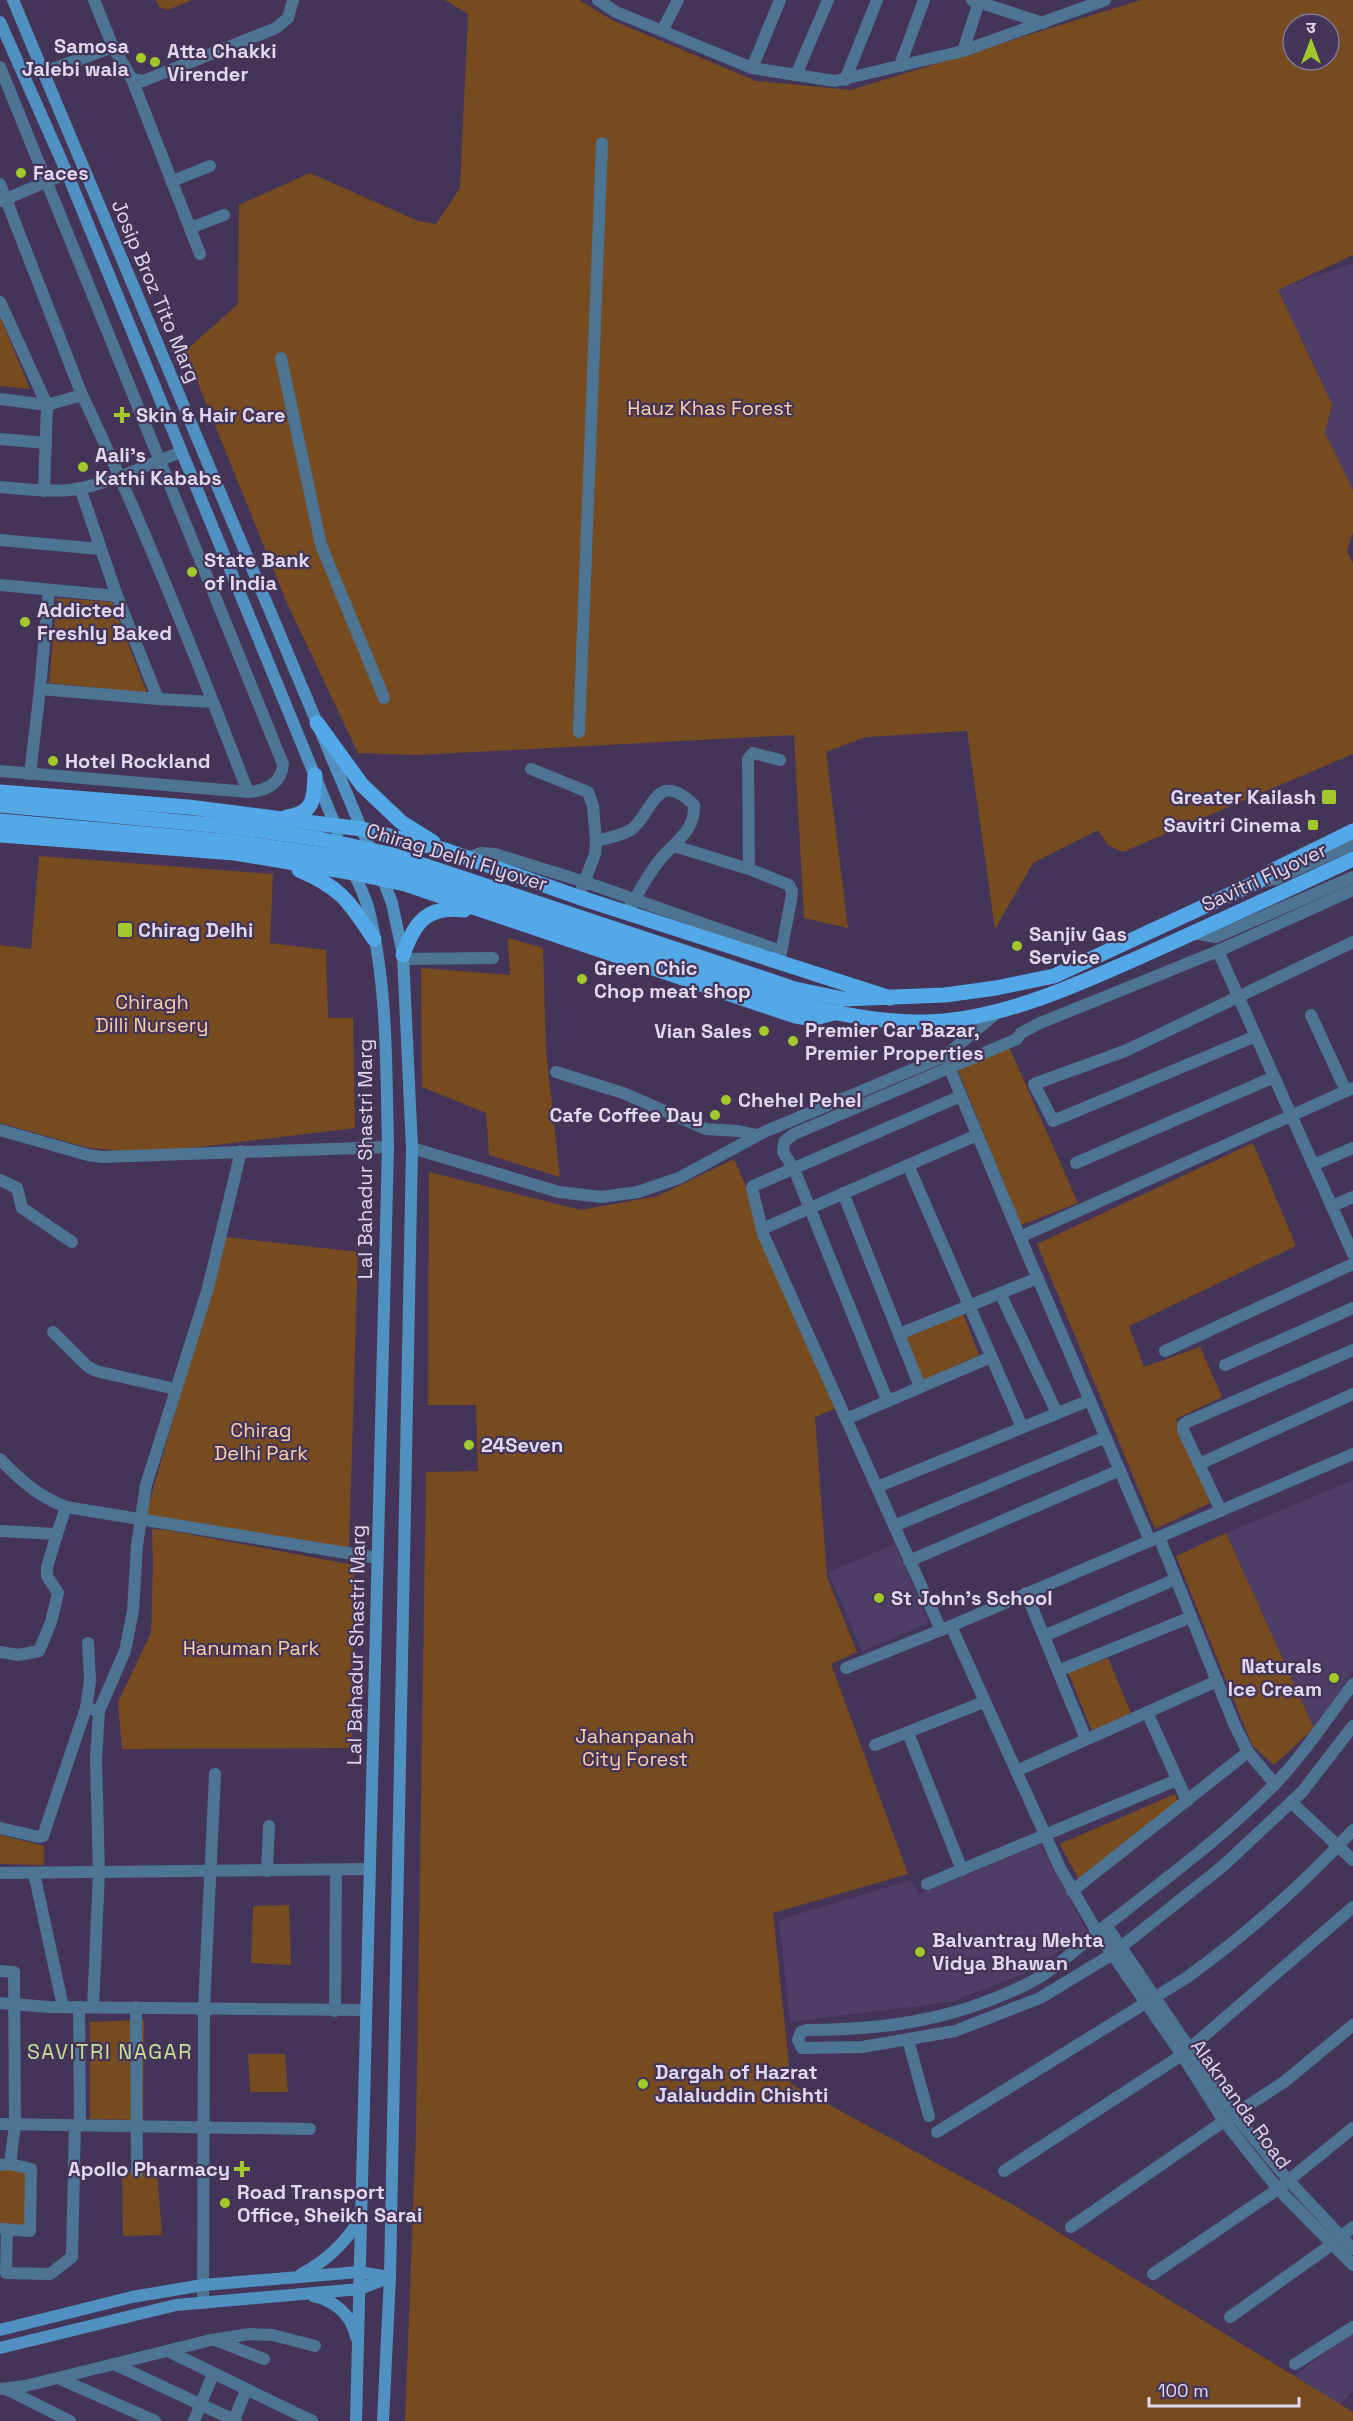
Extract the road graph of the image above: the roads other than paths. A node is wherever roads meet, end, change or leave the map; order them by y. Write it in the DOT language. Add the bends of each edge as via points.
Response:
graph roads {
  1 [pos="13,0"];
  2 [pos="94,0"];
  3 [pos="293,0"];
  4 [pos="598,0"];
  5 [pos="678,0"];
  6 [pos="780,0"];
  7 [pos="828,0"];
  8 [pos="877,0"];
  9 [pos="924,0"];
  10 [pos="1105,0"];
  11 [pos="975,1"];
  12 [pos="1042,23"];
  13 [pos="1,27"];
  14 [pos="662,31"];
  15 [pos="113,47"];
  16 [pos="963,51"];
  17 [pos="900,65"];
  18 [pos="0,67"];
  19 [pos="752,68"];
  20 [pos="42,73"];
  21 [pos="796,75"];
  22 [pos="132,79"];
  23 [pos="845,80"];
  24 [pos="602,143"];
  25 [pos="210,166"];
  26 [pos="67,173"];
  27 [pos="47,181"];
  28 [pos="172,181"];
  29 [pos="0,184"];
  30 [pos="3,200"];
  31 [pos="224,215"];
  32 [pos="190,228"];
  33 [pos="200,254"];
  34 [pos="1,308"];
  35 [pos="281,358"];
  36 [pos="82,395"];
  37 [pos="0,399"];
  38 [pos="47,405"];
  39 [pos="0,439"];
  40 [pos="46,443"];
  41 [pos="182,452"];
  42 [pos="161,460"];
  43 [pos="121,476"];
  44 [pos="0,487"];
  45 [pos="80,488"];
  46 [pos="44,491"];
  47 [pos="0,540"];
  48 [pos="100,549"];
  49 [pos="0,585"];
  50 [pos="49,590"];
  51 [pos="117,596"];
  52 [pos="40,689"];
  53 [pos="384,698"];
  54 [pos="158,699"];
  55 [pos="213,702"];
  56 [pos="318,723"];
  57 [pos="579,732"];
  58 [pos="780,760"];
  59 [pos="531,769"];
  60 [pos="0,771"];
  61 [pos="30,774"];
  62 [pos="315,775"];
  63 [pos="0,792"];
  64 [pos="248,792"];
  65 [pos="93,800"];
  66 [pos="0,805"];
  67 [pos="281,818"];
  68 [pos="0,821"];
  69 [pos="335,824"];
  70 [pos="362,829"];
  71 [pos="1353,831"];
  72 [pos="0,835"];
  73 [pos="596,841"];
  74 [pos="89,842"];
  75 [pos="1353,844"];
  76 [pos="674,846"];
  77 [pos="445,850"];
  78 [pos="467,858"];
  79 [pos="1353,859"];
  80 [pos="278,861"];
  81 [pos="749,869"];
  82 [pos="354,873"];
  83 [pos="1353,877"];
  84 [pos="383,879"];
  85 [pos="585,882"];
  86 [pos="1257,882"];
  87 [pos="1353,890"];
  88 [pos="577,897"];
  89 [pos="631,906"];
  90 [pos="494,914"];
  91 [pos="1192,933"];
  92 [pos="561,936"];
  93 [pos="375,939"];
  94 [pos="1353,942"];
  95 [pos="1218,951"];
  96 [pos="780,956"];
  97 [pos="404,957"];
  98 [pos="493,958"];
  99 [pos="791,995"];
  100 [pos="890,998"];
  101 [pos="1239,998"];
  102 [pos="999,1011"];
  103 [pos="834,1013"];
  104 [pos="1311,1015"];
  105 [pos="1256,1036"];
  106 [pos="945,1056"];
  107 [pos="950,1070"];
  108 [pos="556,1072"];
  109 [pos="1274,1077"];
  110 [pos="1349,1089"];
  111 [pos="961,1096"];
  112 [pos="1291,1115"];
  113 [pos="0,1130"];
  114 [pos="977,1135"];
  115 [pos="757,1136"];
  116 [pos="388,1147"];
  117 [pos="412,1148"];
  118 [pos="1353,1148"];
  119 [pos="241,1151"];
  120 [pos="1076,1163"];
  121 [pos="908,1165"];
  122 [pos="1313,1165"];
  123 [pos="794,1169"];
  124 [pos="0,1180"];
  125 [pos="843,1193"];
  126 [pos="1353,1197"];
  127 [pos="1332,1206"];
  128 [pos="809,1207"];
  129 [pos="762,1230"];
  130 [pos="1020,1237"];
  131 [pos="72,1242"];
  132 [pos="1352,1250"];
  133 [pos="1353,1264"];
  134 [pos="1038,1278"];
  135 [pos="1000,1293"];
  136 [pos="969,1305"];
  137 [pos="1353,1308"];
  138 [pos="53,1332"];
  139 [pos="899,1334"];
  140 [pos="1353,1350"];
  141 [pos="1166,1351"];
  142 [pos="991,1357"];
  143 [pos="1226,1365"];
  144 [pos="920,1387"];
  145 [pos="175,1389"];
  146 [pos="1353,1394"];
  147 [pos="887,1400"];
  148 [pos="1090,1400"];
  149 [pos="1057,1413"];
  150 [pos="846,1419"];
  151 [pos="1022,1427"];
  152 [pos="1106,1437"];
  153 [pos="1353,1454"];
  154 [pos="0,1460"];
  155 [pos="1199,1464"];
  156 [pos="1120,1470"];
  157 [pos="877,1487"];
  158 [pos="66,1507"];
  159 [pos="1221,1511"];
  160 [pos="140,1520"];
  161 [pos="894,1526"];
  162 [pos="0,1531"];
  163 [pos="57,1534"];
  164 [pos="1155,1539"];
  165 [pos="377,1558"];
  166 [pos="909,1561"];
  167 [pos="1176,1579"];
  168 [pos="1026,1593"];
  169 [pos="1191,1617"];
  170 [pos="946,1628"];
  171 [pos="1044,1636"];
  172 [pos="88,1643"];
  173 [pos="0,1652"];
  174 [pos="846,1668"];
  175 [pos="1058,1671"];
  176 [pos="1217,1681"];
  177 [pos="1353,1684"];
  178 [pos="984,1702"];
  179 [pos="92,1710"];
  180 [pos="1147,1712"];
  181 [pos="1353,1726"];
  182 [pos="908,1733"];
  183 [pos="1086,1739"];
  184 [pos="875,1745"];
  185 [pos="1248,1752"];
  186 [pos="1016,1771"];
  187 [pos="215,1774"];
  188 [pos="1177,1780"];
  189 [pos="1275,1784"];
  190 [pos="1186,1801"];
  191 [pos="1291,1802"];
  192 [pos="269,1826"];
  193 [pos="0,1828"];
  194 [pos="1353,1830"];
  195 [pos="1047,1835"];
  196 [pos="1338,1845"];
  197 [pos="1353,1860"];
  198 [pos="370,1869"];
  199 [pos="336,1870"];
  200 [pos="962,1870"];
  201 [pos="267,1871"];
  202 [pos="99,1872"];
  203 [pos="210,1872"];
  204 [pos="0,1873"];
  205 [pos="34,1873"];
  206 [pos="927,1884"];
  207 [pos="1072,1892"];
  208 [pos="1353,1907"];
  209 [pos="1101,1929"];
  210 [pos="1122,1947"];
  211 [pos="1111,1955"];
  212 [pos="0,1971"];
  213 [pos="1149,2001"];
  214 [pos="0,2003"];
  215 [pos="16,2004"];
  216 [pos="63,2007"];
  217 [pos="79,2007"];
  218 [pos="93,2007"];
  219 [pos="136,2007"];
  220 [pos="204,2008"];
  221 [pos="366,2010"];
  222 [pos="335,2011"];
  223 [pos="1353,2025"];
  224 [pos="908,2040"];
  225 [pos="1185,2052"];
  226 [pos="929,2116"];
  227 [pos="1229,2117"];
  228 [pos="0,2124"];
  229 [pos="15,2125"];
  230 [pos="77,2125"];
  231 [pos="136,2125"];
  232 [pos="203,2126"];
  233 [pos="1353,2128"];
  234 [pos="310,2129"];
  235 [pos="937,2132"];
  236 [pos="5,2164"];
  237 [pos="1004,2171"];
  238 [pos="137,2172"];
  239 [pos="1289,2181"];
  240 [pos="1278,2189"];
  241 [pos="361,2217"];
  242 [pos="1071,2227"];
  243 [pos="1353,2227"];
  244 [pos="3,2229"];
  245 [pos="1336,2241"];
  246 [pos="1353,2249"];
  247 [pos="1353,2265"];
  248 [pos="359,2272"];
  249 [pos="3,2273"];
  250 [pos="1153,2274"];
  251 [pos="295,2277"];
  252 [pos="390,2277"];
  253 [pos="203,2284"];
  254 [pos="360,2289"];
  255 [pos="300,2295"];
  256 [pos="203,2303"];
  257 [pos="1230,2317"];
  258 [pos="1353,2327"];
  259 [pos="0,2330"];
  260 [pos="214,2340"];
  261 [pos="315,2346"];
  262 [pos="0,2348"];
  263 [pos="168,2351"];
  264 [pos="358,2356"];
  265 [pos="264,2359"];
  266 [pos="114,2364"];
  267 [pos="1295,2364"];
  268 [pos="213,2374"];
  269 [pos="58,2378"];
  270 [pos="3,2389"];
  271 [pos="246,2390"];
  272 [pos="202,2405"];
  273 [pos="148,2420"];
  274 [pos="235,2420"];
  275 [pos="70,2421"];
  276 [pos="194,2421"];
  277 [pos="312,2421"];
  278 [pos="356,2421"];
  279 [pos="384,2421"];
  1 -- 20 [label="main road, Josip Broz Tito Marg"];
  2 -- 15 [label="street"];
  3 -- 22 [label="street" via="288,18 276,28 143,81"];
  4 -- 14 [label="street"];
  5 -- 14 [label="street"];
  6 -- 19 [label="street"];
  7 -- 21 [label="street"];
  8 -- 23 [label="street"];
  9 -- 17 [label="street"];
  10 -- 12 [label="street"];
  11 -- 12 [label="street"];
  11 -- 16 [label="street"];
  12 -- 16 [label="street"];
  13 -- 26 [label="main road, Josip Broz Tito Marg"];
  14 -- 19 [label="street"];
  15 -- 20 [label="street"];
  15 -- 22 [label="street"];
  16 -- 17 [label="street"];
  17 -- 23 [label="street"];
  18 -- 27 [label="street"];
  19 -- 21 [label="street"];
  20 -- 56 [label="main road, Josip Broz Tito Marg"];
  21 -- 23 [label="street" via="823,81"];
  22 -- 28 [label="street"];
  24 -- 57 [label="street"];
  25 -- 28 [label="street"];
  26 -- 27 [label="street"];
  26 -- 41 [label="main road, Josip Broz Tito Marg"];
  27 -- 30 [label="street"];
  27 -- 42 [label="street"];
  28 -- 32 [label="street"];
  29 -- 30 [label="street"];
  30 -- 36 [label="street"];
  31 -- 32 [label="street"];
  32 -- 33 [label="street"];
  34 -- 38 [label="street"];
  35 -- 53 [label="street" via="321,546"];
  36 -- 38 [label="street"];
  36 -- 43 [label="street"];
  37 -- 38 [label="street"];
  38 -- 40 [label="street"];
  39 -- 40 [label="street"];
  40 -- 46 [label="street"];
  41 -- 42 [label="street"];
  41 -- 62 [label="main road, Josip Broz Tito Marg"];
  42 -- 43 [label="street"];
  42 -- 64 [label="street" via="283,764 280,779 274,784"];
  43 -- 45 [label="street"];
  43 -- 55 [label="street"];
  44 -- 46 [label="street"];
  45 -- 46 [label="street"];
  45 -- 48 [label="street"];
  47 -- 48 [label="street"];
  48 -- 51 [label="street"];
  49 -- 50 [label="street"];
  50 -- 51 [label="street"];
  50 -- 52 [label="street"];
  51 -- 54 [label="street"];
  52 -- 54 [label="street"];
  52 -- 61 [label="street"];
  54 -- 55 [label="street"];
  55 -- 64 [label="street"];
  56 -- 70 [label="main road, Josip Broz Tito Marg"];
  56 -- 77 [label="main road" via="362,785 401,822"];
  58 -- 81 [label="street" via="753,753 748,759"];
  59 -- 73 [label="street" via="588,792"];
  60 -- 61 [label="street"];
  61 -- 64 [label="street"];
  62 -- 67 [label="main road" via="308,808 298,815"];
  62 -- 69 [label="main road, Josip Broz Tito Marg"];
  63 -- 65 [label="main road"];
  65 -- 67 [label="main road"];
  65 -- 74 [label="main road"];
  66 -- 99 [label="main road, Chirag Delhi Flyover, bridge" via="234,827 320,839 393,855"];
  67 -- 69 [label="main road"];
  68 -- 99 [label="main road, Chirag Delhi Flyover, bridge" via="234,842 390,867"];
  69 -- 70 [label="main road"];
  69 -- 82 [label="main road, Josip Broz Tito Marg"];
  70 -- 77 [label="main road"];
  70 -- 84 [label="main road, Josip Broz Tito Marg"];
  71 -- 86 [label="main road, Chirag Delhi Flyover"];
  72 -- 74 [label="main road"];
  73 -- 76 [label="street" via="630,831 653,799 671,791 694,805 695,816"];
  73 -- 85 [label="street"];
  74 -- 80 [label="main road"];
  75 -- 86 [label="street" via="1276,879"];
  76 -- 81 [label="street"];
  76 -- 89 [label="street"];
  77 -- 78 [label="main road"];
  78 -- 85 [label="street" via="495,854"];
  78 -- 88 [label="main road"];
  79 -- 91 [label="main road, Savitri Flyover"];
  80 -- 82 [label="main road"];
  80 -- 93 [label="main road" via="323,880 349,901"];
  81 -- 96 [label="street" via="782,880 792,891"];
  82 -- 84 [label="main road"];
  82 -- 93 [label="main road, Lal Bahadur Shastri Marg"];
  83 -- 91 [label="street" via="1216,936"];
  84 -- 90 [label="main road"];
  84 -- 97 [label="main road"];
  85 -- 88 [label="street"];
  85 -- 89 [label="street"];
  86 -- 100 [label="main road, Chirag Delhi Flyover" via="1054,976 945,995"];
  87 -- 95 [label="street"];
  88 -- 89 [label="main road"];
  88 -- 92 [label="main road" via="558,898 549,909 549,924"];
  89 -- 96 [label="main road"];
  90 -- 92 [label="main road"];
  90 -- 97 [label="main road" via="451,908 434,912 414,930"];
  91 -- 102 [label="main road, Savitri Flyover" via="1066,989"];
  92 -- 103 [label="main road" via="795,1016 811,1019"];
  93 -- 116 [label="main road, Lal Bahadur Shastri Marg" via="385,1018"];
  94 -- 101 [label="street"];
  95 -- 101 [label="street"];
  95 -- 107 [label="street" via="1040,1023 1017,1039"];
  96 -- 100 [label="main road"];
  97 -- 98 [label="street"];
  97 -- 117 [label="main road"];
  99 -- 100 [label="main road, Chirag Delhi Flyover"];
  99 -- 103 [label="main road, Chirag Delhi Flyover"];
  101 -- 105 [label="street"];
  101 -- 105 [label="street" via="1125,1051 1034,1084 1053,1121"];
  102 -- 103 [label="main road, Savitri Flyover" via="916,1022"];
  102 -- 106 [label="street"];
  104 -- 110 [label="street"];
  105 -- 109 [label="street"];
  106 -- 107 [label="street"];
  106 -- 115 [label="street"];
  107 -- 111 [label="street"];
  107 -- 123 [label="street" via="794,1134 784,1142 783,1152"];
  108 -- 115 [label="street" via="623,1093 706,1129"];
  109 -- 112 [label="street"];
  109 -- 120 [label="street"];
  110 -- 112 [label="street"];
  111 -- 114 [label="street"];
  111 -- 123 [label="street"];
  112 -- 122 [label="street"];
  112 -- 130 [label="street"];
  113 -- 119 [label="street" via="102,1157"];
  114 -- 121 [label="street"];
  114 -- 130 [label="street"];
  115 -- 117 [label="street" via="679,1178 638,1192 601,1197 559,1192"];
  116 -- 119 [label="street"];
  116 -- 165 [label="main road, Lal Bahadur Shastri Marg"];
  117 -- 252 [label="main road"];
  118 -- 122 [label="street"];
  119 -- 145 [label="street" via="208,1288"];
  121 -- 125 [label="street"];
  121 -- 136 [label="street"];
  122 -- 127 [label="street"];
  123 -- 128 [label="street"];
  123 -- 129 [label="street" via="752,1187"];
  124 -- 131 [label="street" via="17,1188 22,1208"];
  125 -- 128 [label="street"];
  125 -- 139 [label="street"];
  126 -- 127 [label="street"];
  127 -- 132 [label="street"];
  128 -- 129 [label="street"];
  128 -- 147 [label="street"];
  129 -- 150 [label="street"];
  130 -- 134 [label="street"];
  133 -- 141 [label="street"];
  134 -- 135 [label="street"];
  134 -- 148 [label="street"];
  135 -- 136 [label="street"];
  135 -- 149 [label="street"];
  136 -- 139 [label="street"];
  136 -- 142 [label="street"];
  137 -- 143 [label="street"];
  138 -- 145 [label="street" via="96,1371"];
  139 -- 144 [label="street"];
  140 -- 155 [label="street" via="1187,1422 1184,1430"];
  142 -- 144 [label="street"];
  142 -- 151 [label="street"];
  144 -- 147 [label="street"];
  145 -- 160 [label="street" via="146,1485"];
  146 -- 155 [label="street"];
  147 -- 150 [label="street"];
  148 -- 149 [label="street"];
  148 -- 152 [label="street"];
  149 -- 151 [label="street"];
  150 -- 157 [label="street"];
  151 -- 157 [label="street"];
  152 -- 156 [label="street"];
  152 -- 161 [label="street"];
  153 -- 159 [label="street"];
  154 -- 158 [label="street" via="42,1497"];
  155 -- 159 [label="street"];
  156 -- 164 [label="street"];
  156 -- 166 [label="street"];
  157 -- 161 [label="street"];
  158 -- 160 [label="street"];
  158 -- 163 [label="street"];
  159 -- 164 [label="street"];
  160 -- 165 [label="street"];
  160 -- 179 [label="street" via="133,1611 125,1651"];
  161 -- 166 [label="street"];
  162 -- 163 [label="street"];
  163 -- 173 [label="street" via="47,1576 58,1593 39,1651"];
  164 -- 167 [label="street"];
  164 -- 168 [label="street"];
  165 -- 198 [label="main road, Lal Bahadur Shastri Marg"];
  166 -- 170 [label="street"];
  167 -- 169 [label="street"];
  167 -- 171 [label="street"];
  168 -- 170 [label="street"];
  168 -- 171 [label="street"];
  169 -- 175 [label="street"];
  169 -- 176 [label="street"];
  170 -- 174 [label="street"];
  170 -- 178 [label="street"];
  171 -- 175 [label="street"];
  172 -- 179 [label="street"];
  175 -- 183 [label="street"];
  176 -- 180 [label="street"];
  176 -- 185 [label="street"];
  177 -- 189 [label="street"];
  178 -- 182 [label="street"];
  178 -- 186 [label="street"];
  179 -- 193 [label="street" via="43,1836"];
  179 -- 202 [label="street"];
  180 -- 183 [label="street"];
  180 -- 188 [label="street"];
  181 -- 191 [label="street"];
  182 -- 184 [label="street"];
  182 -- 200 [label="street"];
  183 -- 186 [label="street"];
  185 -- 189 [label="street"];
  185 -- 190 [label="street"];
  186 -- 195 [label="street"];
  187 -- 203 [label="street"];
  188 -- 190 [label="street"];
  188 -- 195 [label="street"];
  189 -- 209 [label="street" via="1210,1844"];
  190 -- 207 [label="street"];
  191 -- 196 [label="street"];
  191 -- 210 [label="street" via="1223,1866"];
  192 -- 201 [label="street"];
  194 -- 196 [label="street"];
  195 -- 200 [label="street"];
  195 -- 207 [label="street"];
  196 -- 197 [label="street"];
  196 -- 213 [label="street" via="1223,1951"];
  198 -- 199 [label="street"];
  198 -- 221 [label="main road, Lal Bahadur Shastri Marg"];
  199 -- 201 [label="street"];
  199 -- 222 [label="street"];
  200 -- 206 [label="street"];
  201 -- 203 [label="street"];
  202 -- 203 [label="street"];
  202 -- 205 [label="street"];
  202 -- 218 [label="street"];
  203 -- 220 [label="street"];
  204 -- 205 [label="street"];
  205 -- 216 [label="street"];
  207 -- 209 [label="street"];
  208 -- 225 [label="street"];
  209 -- 210 [label="street"];
  209 -- 211 [label="street, Alaknanda Road"];
  209 -- 224 [label="street" via="1026,1985 988,2002 909,2024 807,2030 801,2032 798,2040 802,2048 808,2049"];
  210 -- 211 [label="street"];
  210 -- 213 [label="street"];
  211 -- 213 [label="street, Alaknanda Road"];
  211 -- 224 [label="street" via="1040,1998 1008,2012 955,2031"];
  212 -- 215 [label="street" via="14,1972"];
  213 -- 225 [label="street, Alaknanda Road"];
  213 -- 235 [label="street"];
  214 -- 215 [label="street"];
  215 -- 216 [label="street"];
  215 -- 229 [label="street"];
  216 -- 217 [label="street"];
  217 -- 218 [label="street"];
  217 -- 230 [label="street"];
  218 -- 219 [label="street"];
  219 -- 220 [label="street"];
  219 -- 231 [label="street"];
  220 -- 222 [label="street"];
  220 -- 232 [label="street"];
  221 -- 222 [label="street"];
  221 -- 241 [label="main road, Lal Bahadur Shastri Marg"];
  223 -- 227 [label="street" via="1284,2082"];
  224 -- 226 [label="street"];
  225 -- 227 [label="street, Alaknanda Road"];
  225 -- 237 [label="street"];
  227 -- 239 [label="street"];
  227 -- 240 [label="street, Alaknanda Road"];
  227 -- 242 [label="street"];
  228 -- 229 [label="street"];
  229 -- 230 [label="street"];
  229 -- 236 [label="street"];
  230 -- 231 [label="street"];
  230 -- 249 [label="street" via="72,2257 50,2274"];
  231 -- 232 [label="street"];
  231 -- 238 [label="street"];
  232 -- 234 [label="street"];
  232 -- 253 [label="street"];
  233 -- 239 [label="street"];
  236 -- 244 [label="street" via="31,2169 30,2231"];
  239 -- 240 [label="street"];
  239 -- 245 [label="street"];
  240 -- 245 [label="street, Alaknanda Road"];
  240 -- 250 [label="street"];
  241 -- 248 [label="main road, Lal Bahadur Shastri Marg"];
  241 -- 251 [label="main road" via="333,2253"];
  243 -- 245 [label="street"];
  244 -- 249 [label="street"];
  245 -- 246 [label="street"];
  245 -- 247 [label="street, Alaknanda Road"];
  245 -- 257 [label="street"];
  248 -- 251 [label="main road"];
  248 -- 252 [label="main road"];
  248 -- 254 [label="main road, Lal Bahadur Shastri Marg"];
  251 -- 253 [label="main road"];
  252 -- 254 [label="main road"];
  252 -- 279 [label="main road"];
  253 -- 256 [label="street"];
  253 -- 259 [label="main road" via="132,2297"];
  254 -- 255 [label="main road"];
  254 -- 264 [label="main road, Lal Bahadur Shastri Marg"];
  255 -- 256 [label="main road"];
  255 -- 264 [label="main road" via="324,2298 343,2312 355,2332"];
  256 -- 262 [label="main road" via="176,2305"];
  258 -- 267 [label="street"];
  260 -- 261 [label="street" via="273,2335"];
  260 -- 263 [label="street"];
  260 -- 265 [label="street"];
  263 -- 266 [label="street"];
  263 -- 268 [label="street"];
  264 -- 278 [label="main road, Lal Bahadur Shastri Marg"];
  266 -- 269 [label="street"];
  266 -- 272 [label="street"];
  268 -- 271 [label="street"];
  268 -- 272 [label="street"];
  269 -- 270 [label="street"];
  269 -- 273 [label="street"];
  270 -- 275 [label="street"];
  271 -- 274 [label="street"];
  271 -- 277 [label="street"];
  272 -- 274 [label="street"];
  272 -- 276 [label="street"];
}
